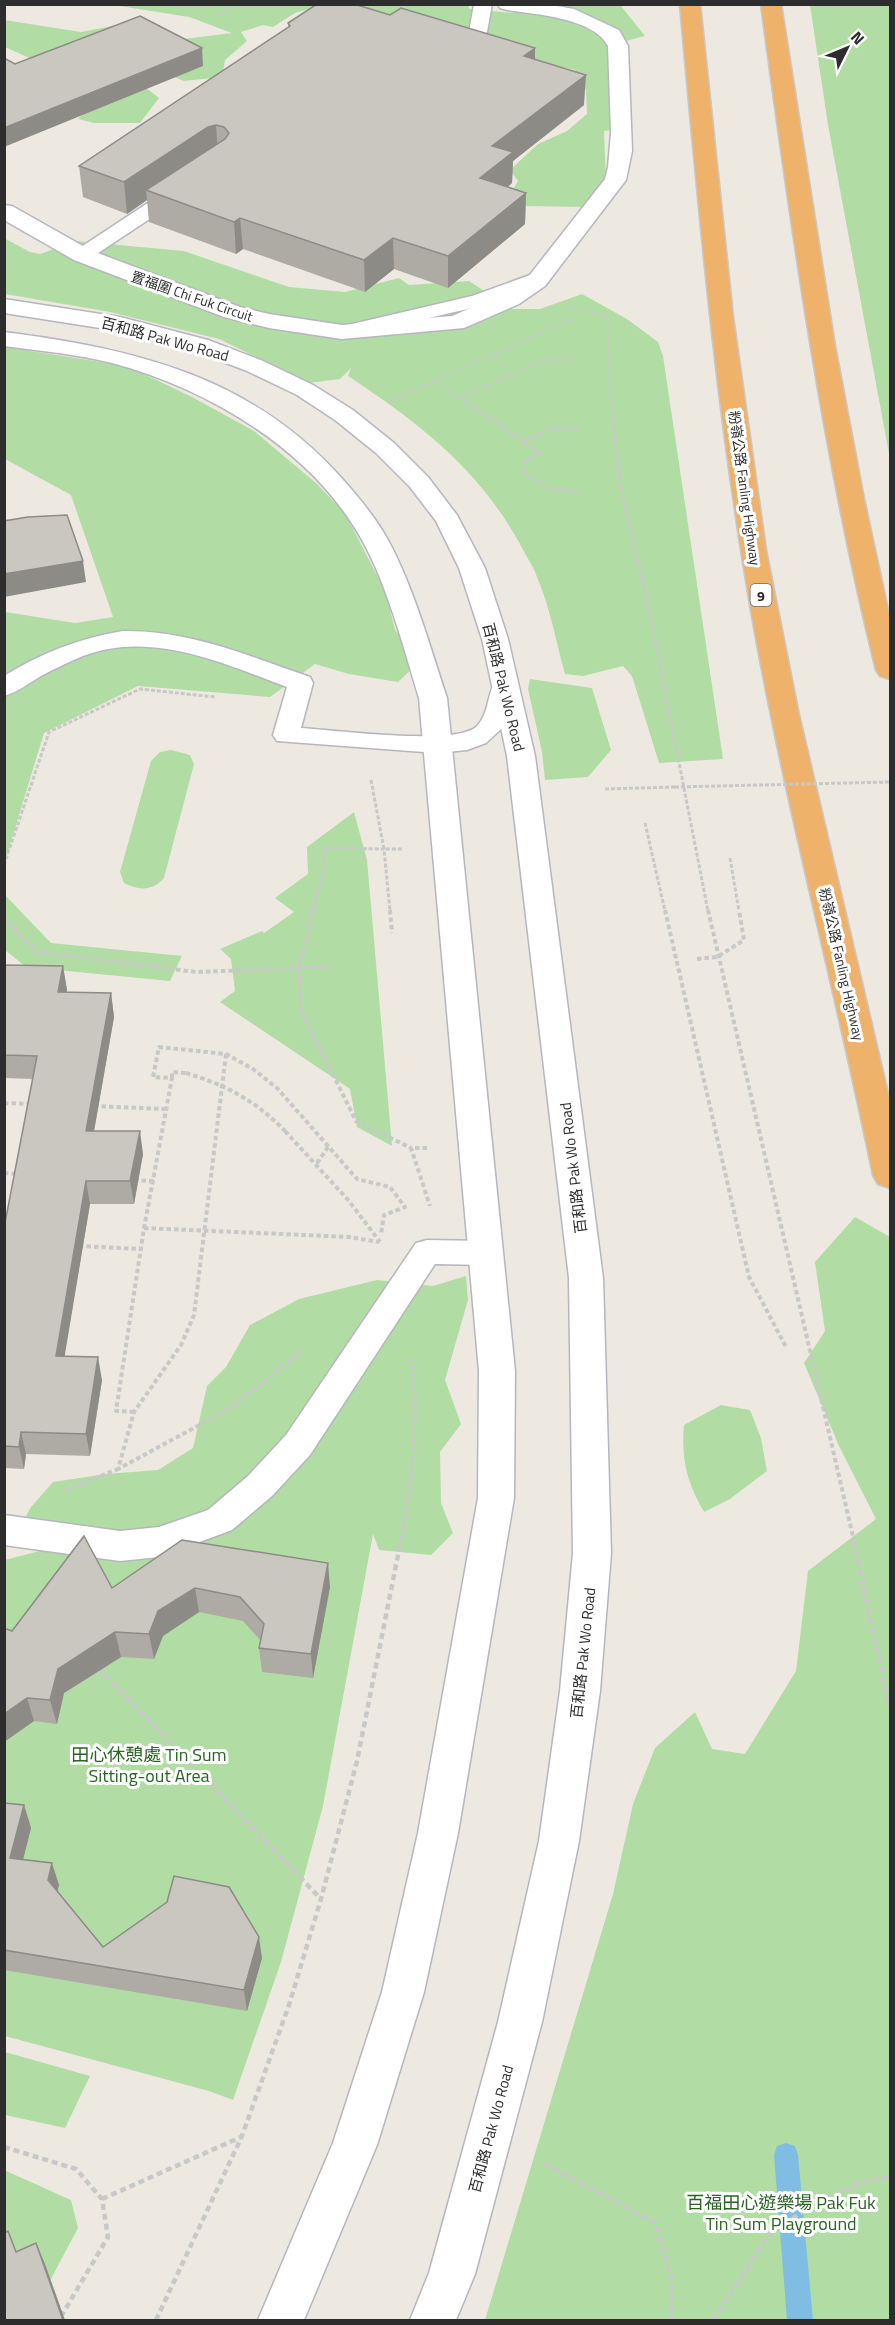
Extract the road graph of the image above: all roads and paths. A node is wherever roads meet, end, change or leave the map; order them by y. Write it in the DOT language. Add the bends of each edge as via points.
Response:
graph roads {
  1 [pos="214,4"];
  2 [pos="432,4"];
  3 [pos="483,4"];
  4 [pos="507,4"];
  5 [pos="690,4"];
  6 [pos="771,4"];
  7 [pos="236,6"];
  8 [pos="450,7"];
  9 [pos="220,14"];
  10 [pos="478,32"];
  11 [pos="200,177"];
  12 [pos="4,211"];
  13 [pos="82,255"];
  14 [pos="4,306"];
  15 [pos="607,316"];
  16 [pos="573,319"];
  17 [pos="4,339"];
  18 [pos="576,360"];
  19 [pos="435,381"];
  20 [pos="459,398"];
  21 [pos="381,405"];
  22 [pos="579,430"];
  23 [pos="523,442"];
  24 [pos="581,492"];
  25 [pos="891,670"];
  26 [pos="506,686"];
  27 [pos="4,688"];
  28 [pos="298,694"];
  29 [pos="365,742"];
  30 [pos="437,745"];
  31 [pos="891,782"];
  32 [pos="605,789"];
  33 [pos="645,823"];
  34 [pos="384,849"];
  35 [pos="409,849"];
  36 [pos="730,858"];
  37 [pos="4,865"];
  38 [pos="4,918"];
  39 [pos="392,933"];
  40 [pos="717,957"];
  41 [pos="698,959"];
  42 [pos="299,967"];
  43 [pos="330,967"];
  44 [pos="226,1054"];
  45 [pos="172,1078"];
  46 [pos="4,1103"];
  47 [pos="39,1104"];
  48 [pos="85,1106"];
  49 [pos="165,1109"];
  50 [pos="328,1147"];
  51 [pos="411,1148"];
  52 [pos="430,1148"];
  53 [pos="316,1164"];
  54 [pos="4,1173"];
  55 [pos="28,1174"];
  56 [pos="891,1175"];
  57 [pos="130,1180"];
  58 [pos="153,1181"];
  59 [pos="144,1228"];
  60 [pos="206,1231"];
  61 [pos="349,1237"];
  62 [pos="380,1242"];
  63 [pos="73,1246"];
  64 [pos="141,1249"];
  65 [pos="376,1250"];
  66 [pos="427,1252"];
  67 [pos="486,1253"];
  68 [pos="309,1344"];
  69 [pos="411,1347"];
  70 [pos="786,1347"];
  71 [pos="134,1412"];
  72 [pos="4,1530"];
  73 [pos="95,1664"];
  74 [pos="891,1709"];
  75 [pos="321,1899"];
  76 [pos="242,2136"];
  77 [pos="4,2147"];
  78 [pos="544,2164"];
  79 [pos="891,2177"];
  80 [pos="102,2199"];
  81 [pos="59,2320"];
  82 [pos="156,2320"];
  83 [pos="281,2320"];
  84 [pos="433,2320"];
  85 [pos="672,2320"];
  86 [pos="713,2320"];
  1 -- 7 [label="path"];
  2 -- 8 [label="path"];
  3 -- 10 [label="lane"];
  4 -- 13 [label="main road, 置福圍 Chi Fuk Circuit" via="574,15 612,33 618,46 621,142 615,180 540,277 511,299 456,323 342,332 232,312"];
  5 -- 56 [label="highway, 粉嶺公路 Fanling Highway / 9" via="727,361 766,626 797,776"];
  6 -- 25 [label="highway" via="809,262 845,464 876,619"];
  7 -- 9 [label="path"];
  11 -- 13 [label="lane"];
  12 -- 13 [label="main road, 置福圍 Chi Fuk Circuit"];
  14 -- 26 [label="main road, 百和路 Pak Wo Road" via="120,324 200,345 305,390 344,415 419,482 448,520 472,568"];
  15 -- 40 [label="path" via="620,484 651,620"];
  16 -- 19 [label="path"];
  17 -- 30 [label="main road, 百和路 Pak Wo Road" via="133,361 192,382 246,409 288,437 315,462 372,534 407,616 433,698"];
  18 -- 20 [label="path" via="544,361"];
  19 -- 20 [label="path"];
  19 -- 21 [label="path"];
  20 -- 23 [label="path"];
  22 -- 23 [label="path" via="552,428"];
  23 -- 24 [label="path" via="541,453 526,460 524,472 548,489"];
  26 -- 30 [label="lane" via="489,730 462,744"];
  26 -- 84 [label="main road, 百和路 Pak Wo Road" via="523,768 586,1278 592,1553 580,1691 559,1841 520,2022 452,2274"];
  27 -- 28 [label="lane" via="78,650 123,639 148,639 195,648"];
  28 -- 29 [label="lane" via="286,735"];
  28 -- 37 [label="path" via="140,689 49,732"];
  29 -- 30 [label="lane"];
  29 -- 34 [label="path"];
  30 -- 67 [label="main road, 百和路 Pak Wo Road"];
  31 -- 32 [label="path, bridge"];
  33 -- 70 [label="path" via="749,1277"];
  34 -- 35 [label="path"];
  34 -- 39 [label="path"];
  34 -- 42 [label="path" via="325,848 324,867"];
  36 -- 40 [label="path" via="744,940"];
  38 -- 42 [label="path" via="37,952 196,972"];
  40 -- 41 [label="path"];
  40 -- 74 [label="path" via="731,1000 762,1156 853,1528"];
  42 -- 43 [label="path"];
  42 -- 51 [label="path" via="301,1010 356,1121"];
  44 -- 45 [label="path" via="159,1047 153,1077"];
  44 -- 50 [label="path" via="277,1088"];
  44 -- 60 [label="path"];
  45 -- 49 [label="path"];
  45 -- 53 [label="path, bridge" via="172,1072 186,1073 250,1098"];
  46 -- 47 [label="path"];
  48 -- 49 [label="path"];
  49 -- 58 [label="path"];
  50 -- 53 [label="path"];
  50 -- 62 [label="path" via="357,1179 390,1187 405,1207 384,1215"];
  51 -- 52 [label="path"];
  51 -- 66 [label="path" via="434,1217"];
  53 -- 62 [label="path"];
  54 -- 55 [label="path"];
  57 -- 58 [label="path"];
  58 -- 59 [label="path"];
  59 -- 60 [label="path"];
  59 -- 64 [label="path"];
  60 -- 61 [label="path"];
  60 -- 71 [label="path" via="194,1315 181,1345"];
  62 -- 65 [label="path"];
  63 -- 64 [label="path"];
  64 -- 71 [label="path" via="116,1412"];
  66 -- 67 [label="lane"];
  66 -- 72 [label="lane" via="298,1445 260,1486 220,1520 159,1542 120,1546"];
  67 -- 83 [label="main road, 百和路 Pak Wo Road" via="497,1371 496,1498 438,1833 403,1992 355,2145"];
  68 -- 71 [label="path" via="231,1408 118,1469"];
  69 -- 75 [label="path" via="416,1399 408,1506 357,1761"];
  73 -- 75 [label="path"];
  75 -- 76 [label="path" via="289,2005"];
  76 -- 80 [label="path"];
  76 -- 82 [label="path"];
  77 -- 80 [label="path" via="76,2169"];
  78 -- 85 [label="path" via="655,2223 671,2276"];
  79 -- 86 [label="path" via="868,2181 816,2202 768,2236"];
  80 -- 81 [label="path" via="108,2237"];
}
